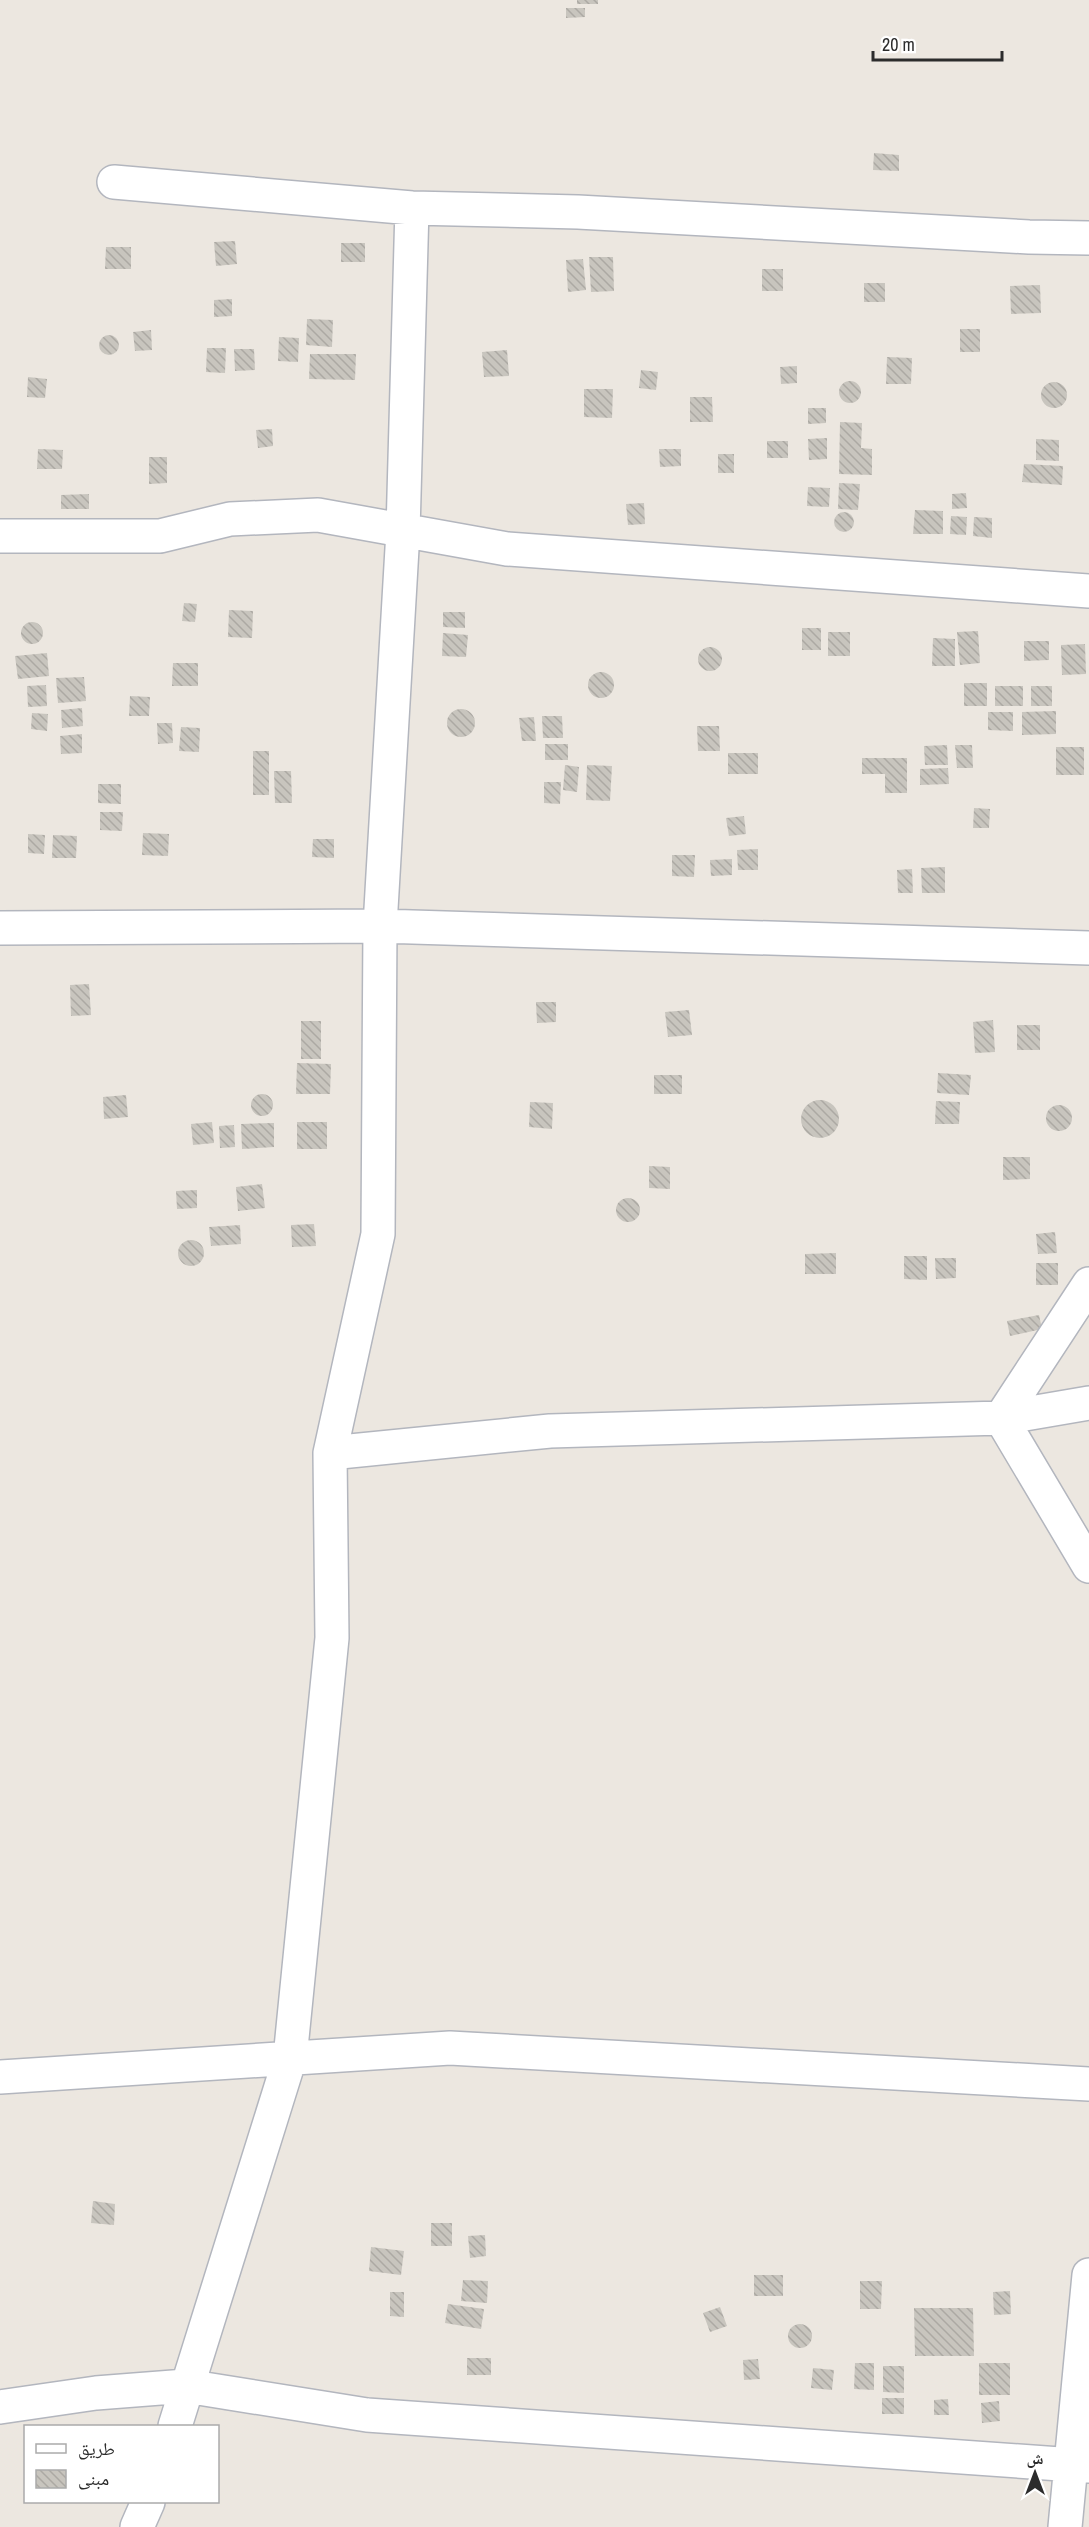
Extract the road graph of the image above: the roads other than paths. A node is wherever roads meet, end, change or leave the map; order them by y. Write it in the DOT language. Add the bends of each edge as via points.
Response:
graph roads {
  1 [pos="114,182"];
  2 [pos="412,208"];
  3 [pos="1089,238"];
  4 [pos="403,531"];
  5 [pos="0,536"];
  6 [pos="1089,591"];
  7 [pos="380,926"];
  8 [pos="0,928"];
  9 [pos="1089,948"];
  10 [pos="1089,1284"];
  11 [pos="1089,1403"];
  12 [pos="1001,1419"];
  13 [pos="330,1453"];
  14 [pos="1089,1566"];
  15 [pos="290,2058"];
  16 [pos="0,2077"];
  17 [pos="1089,2084"];
  18 [pos="1089,2275"];
  19 [pos="186,2385"];
  20 [pos="0,2407"];
  21 [pos="176,2425"];
  22 [pos="1079,2465"];
  23 [pos="148,2503"];
  24 [pos="137,2527"];
  25 [pos="1065,2527"];
  1 -- 2 [label="street"];
  2 -- 3 [label="street" via="578,212"];
  2 -- 4 [label="street"];
  4 -- 5 [label="street" via="318,515 230,519 160,536"];
  4 -- 6 [label="street" via="507,549"];
  4 -- 7 [label="street"];
  7 -- 8 [label="street"];
  7 -- 9 [label="street"];
  7 -- 13 [label="street" via="378,1234"];
  10 -- 12 [label="street"];
  11 -- 12 [label="street"];
  12 -- 13 [label="street" via="550,1431"];
  12 -- 14 [label="street"];
  13 -- 15 [label="street" via="332,1638"];
  15 -- 16 [label="street"];
  15 -- 17 [label="street" via="450,2048"];
  15 -- 19 [label="street"];
  18 -- 22 [label="street"];
  19 -- 20 [label="street"];
  19 -- 21 [label="street"];
  19 -- 22 [label="street" via="367,2415"];
  22 -- 25 [label="street"];
  23 -- 24 [label="street"];
}
